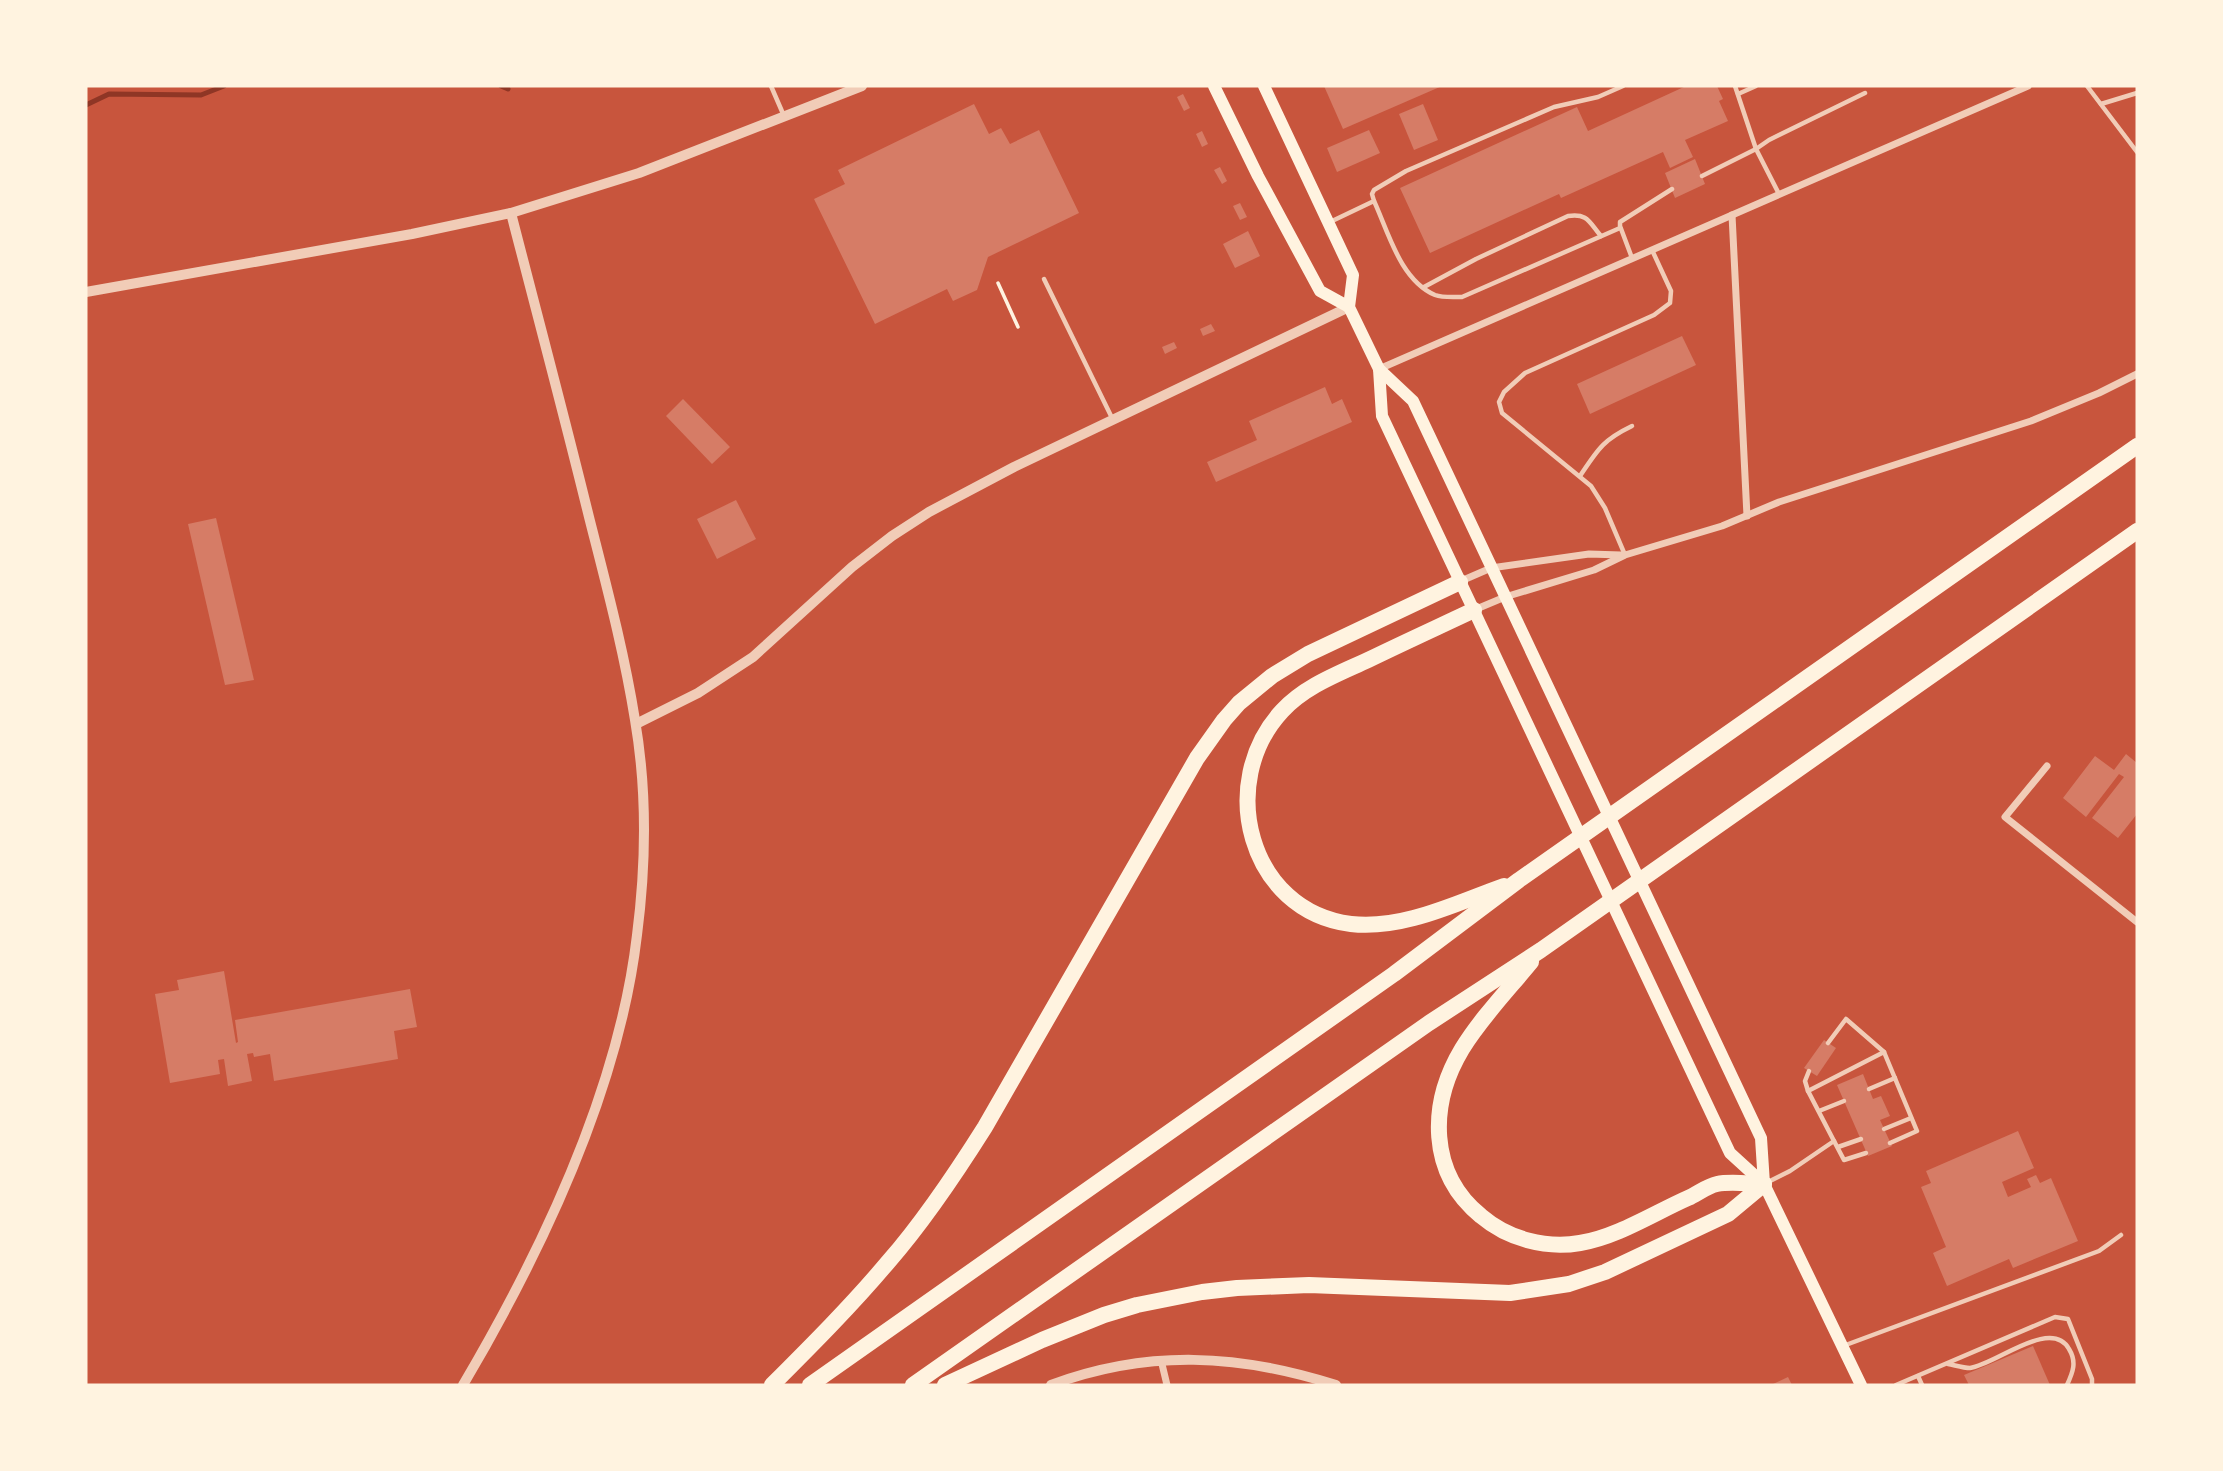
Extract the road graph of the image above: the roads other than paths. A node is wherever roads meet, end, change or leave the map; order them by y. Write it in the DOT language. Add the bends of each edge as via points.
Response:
graph roads {
  1 [pos="771,86"];
  2 [pos="862,86"];
  3 [pos="1214,86"];
  4 [pos="1264,86"];
  5 [pos="1623,86"];
  6 [pos="1735,86"];
  7 [pos="1756,86"];
  8 [pos="2028,86"];
  9 [pos="2087,86"];
  10 [pos="1865,93"];
  11 [pos="2137,93"];
  12 [pos="1738,94"];
  13 [pos="2101,104"];
  14 [pos="784,117"];
  15 [pos="1756,149"];
  16 [pos="2137,152"];
  17 [pos="1702,176"];
  18 [pos="1672,189"];
  19 [pos="1779,194"];
  20 [pos="1374,201"];
  21 [pos="511,213"];
  22 [pos="1732,215"];
  23 [pos="1328,222"];
  24 [pos="1620,228"];
  25 [pos="1601,236"];
  26 [pos="1652,250"];
  27 [pos="1632,258"];
  28 [pos="1044,279"];
  29 [pos="1423,288"];
  30 [pos="86,292"];
  31 [pos="1349,307"];
  32 [pos="1379,369"];
  33 [pos="2137,374"];
  34 [pos="1112,420"];
  35 [pos="1632,426"];
  36 [pos="2137,446"];
  37 [pos="1580,475"];
  38 [pos="1747,516"];
  39 [pos="2137,531"];
  40 [pos="1625,555"];
  41 [pos="1492,568"];
  42 [pos="1460,582"];
  43 [pos="1505,597"];
  44 [pos="1474,610"];
  45 [pos="636,724"];
  46 [pos="2048,766"];
  47 [pos="1519,880"];
  48 [pos="2137,922"];
  49 [pos="1541,950"];
  50 [pos="1828,1043"];
  51 [pos="1884,1052"];
  52 [pos="1809,1071"];
  53 [pos="1895,1077"];
  54 [pos="1869,1089"];
  55 [pos="1808,1091"];
  56 [pos="1844,1101"];
  57 [pos="1819,1111"];
  58 [pos="1911,1118"];
  59 [pos="1884,1129"];
  60 [pos="1861,1139"];
  61 [pos="1834,1140"];
  62 [pos="1890,1143"];
  63 [pos="1838,1147"];
  64 [pos="1867,1153"];
  65 [pos="1764,1184"];
  66 [pos="2121,1235"];
  67 [pos="1842,1346"];
  68 [pos="1161,1360"];
  69 [pos="1946,1364"];
  70 [pos="1918,1376"];
  71 [pos="463,1385"];
  72 [pos="772,1385"];
  73 [pos="810,1385"];
  74 [pos="913,1385"];
  75 [pos="945,1385"];
  76 [pos="1051,1385"];
  77 [pos="1167,1385"];
  78 [pos="1336,1385"];
  79 [pos="1861,1385"];
  80 [pos="1896,1385"];
  81 [pos="1922,1385"];
  82 [pos="2067,1385"];
  83 [pos="2092,1385"];
  1 -- 14 [label="lane"];
  2 -- 14 [label="street"];
  3 -- 31 [label="main road" via="1320,291"];
  4 -- 23 [label="main road"];
  5 -- 20 [label="lane" via="1554,107 1406,171 1374,190"];
  6 -- 12 [label="lane"];
  7 -- 12 [label="lane"];
  8 -- 19 [label="street"];
  9 -- 13 [label="lane"];
  10 -- 15 [label="lane"];
  11 -- 13 [label="lane"];
  12 -- 15 [label="lane"];
  13 -- 16 [label="lane"];
  14 -- 21 [label="street" via="639,173"];
  15 -- 17 [label="lane"];
  15 -- 19 [label="lane"];
  18 -- 24 [label="lane" via="1620,222"];
  19 -- 22 [label="street"];
  20 -- 23 [label="lane"];
  20 -- 29 [label="lane" via="1404,265"];
  21 -- 30 [label="street"];
  21 -- 45 [label="street" via="621,645"];
  22 -- 26 [label="street"];
  22 -- 38 [label="street"];
  23 -- 31 [label="main road" via="1353,275"];
  24 -- 25 [label="lane"];
  24 -- 27 [label="lane"];
  25 -- 29 [label="lane" via="1462,297 1445,298"];
  25 -- 29 [label="lane" via="1586,217 1568,216"];
  26 -- 27 [label="street"];
  26 -- 37 [label="lane" via="1671,291 1670,303 1654,315 1525,373 1499,402 1502,413"];
  27 -- 32 [label="street"];
  28 -- 34 [label="lane"];
  31 -- 32 [label="main road"];
  31 -- 34 [label="street"];
  32 -- 41 [label="main road" via="1413,401"];
  32 -- 42 [label="main road" via="1382,416"];
  33 -- 38 [label="street" via="2031,421"];
  34 -- 45 [label="street" via="920,518 852,568 753,657 717,682"];
  35 -- 37 [label="lane" via="1599,447"];
  36 -- 47 [label="highway"];
  37 -- 40 [label="lane" via="1605,508"];
  38 -- 40 [label="street"];
  39 -- 49 [label="highway"];
  40 -- 41 [label="street" via="1589,554"];
  40 -- 43 [label="street" via="1594,570"];
  41 -- 42 [label="street"];
  41 -- 43 [label="main road"];
  42 -- 44 [label="main road"];
  42 -- 72 [label="highway" via="1290,663 1254,688 1224,720 956,1173 891,1260"];
  43 -- 44 [label="street"];
  43 -- 65 [label="main road" via="1761,1138"];
  44 -- 47 [label="highway" via="1293,700 1270,725 1255,756 1248,788 1250,822 1259,857 1276,885 1301,907 1332,920 1366,925 1399,921"];
  44 -- 65 [label="main road" via="1730,1153"];
  45 -- 71 [label="street" via="643,853 638,935 622,1018 597,1102 568,1176 509,1303"];
  46 -- 48 [label="street" via="2005,817"];
  47 -- 73 [label="highway" via="1394,975"];
  49 -- 65 [label="highway" via="1473,1034 1444,1089 1437,1120 1440,1150 1450,1178 1467,1203 1515,1236 1568,1244 1608,1234 1716,1184"];
  49 -- 74 [label="highway" via="1429,1023"];
  50 -- 51 [label="lane" via="1846,1019"];
  51 -- 53 [label="lane"];
  51 -- 55 [label="lane"];
  52 -- 55 [label="lane"];
  53 -- 54 [label="lane"];
  53 -- 58 [label="lane"];
  55 -- 57 [label="lane"];
  56 -- 57 [label="lane"];
  57 -- 61 [label="lane"];
  58 -- 59 [label="lane"];
  58 -- 62 [label="lane" via="1917,1131"];
  60 -- 63 [label="lane"];
  61 -- 63 [label="lane"];
  61 -- 65 [label="lane"];
  63 -- 64 [label="lane" via="1844,1160"];
  65 -- 67 [label="main road"];
  65 -- 75 [label="highway" via="1728,1214 1605,1272 1569,1284 1510,1293 1309,1285 1202,1292 1104,1315"];
  66 -- 67 [label="lane" via="2099,1251"];
  67 -- 79 [label="main road"];
  68 -- 76 [label="street" via="1104,1369"];
  68 -- 77 [label="street"];
  68 -- 78 [label="street" via="1252,1363"];
  69 -- 70 [label="lane"];
  69 -- 82 [label="lane" via="1970,1368 2040,1339 2059,1339 2074,1357"];
  69 -- 83 [label="lane" via="2055,1317 2068,1319"];
  70 -- 80 [label="lane"];
  70 -- 81 [label="lane"];
}
